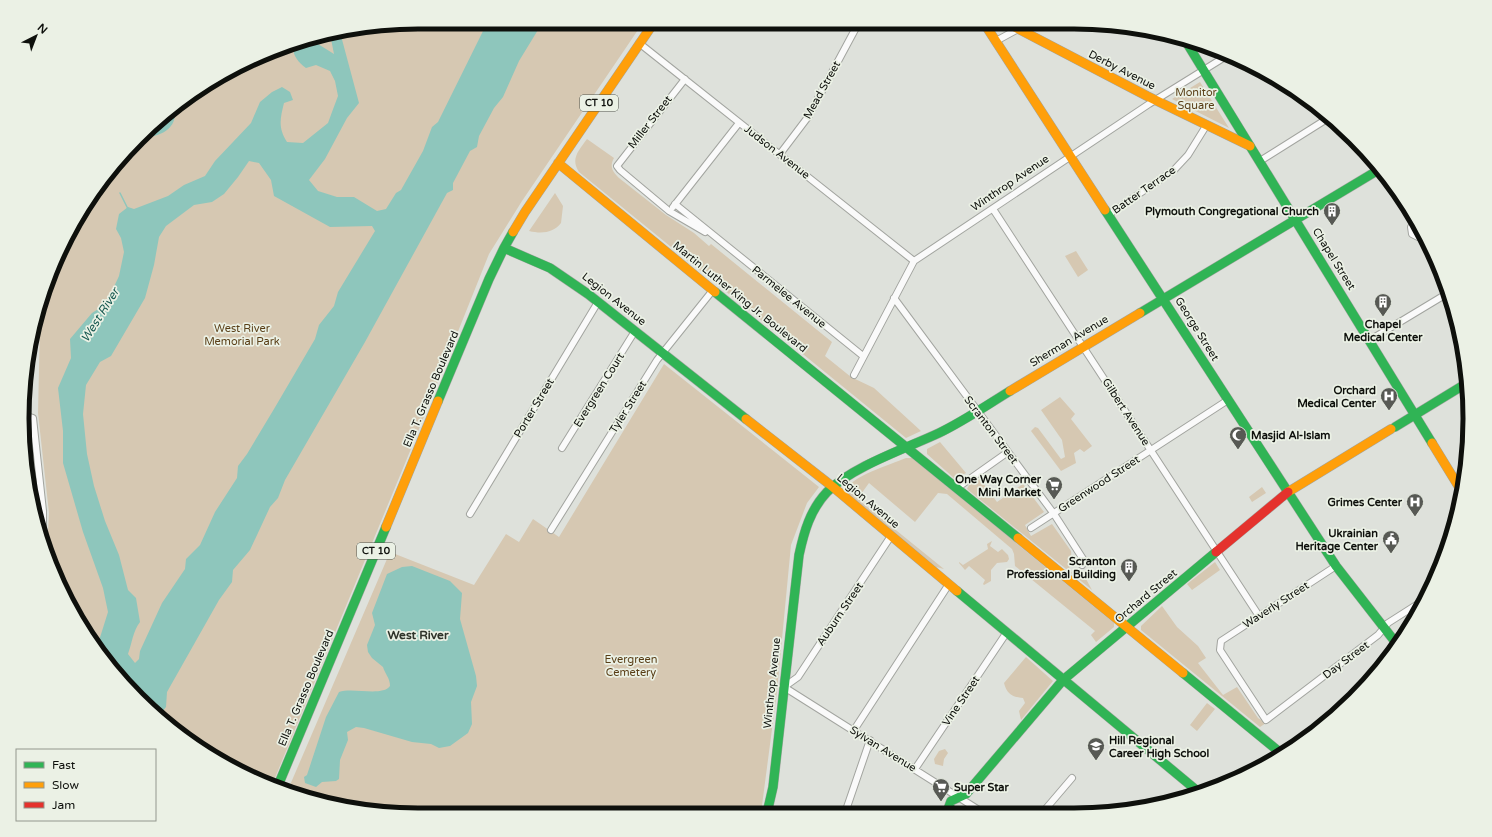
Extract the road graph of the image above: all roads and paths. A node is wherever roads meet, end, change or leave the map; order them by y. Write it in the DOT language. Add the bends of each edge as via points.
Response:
graph roads {
  1 [pos="649,29"];
  2 [pos="855,29"];
  3 [pos="988,29"];
  4 [pos="1019,29"];
  5 [pos="996,41"];
  6 [pos="639,43"];
  7 [pos="1189,47"];
  8 [pos="1222,59"];
  9 [pos="1204,70"];
  10 [pos="684,80"];
  11 [pos="1155,100"];
  12 [pos="1324,121"];
  13 [pos="739,123"];
  14 [pos="1206,126"];
  15 [pos="1250,146"];
  16 [pos="780,154"];
  17 [pos="1070,157"];
  18 [pos="1260,161"];
  19 [pos="558,163"];
  20 [pos="618,166"];
  21 [pos="1375,172"];
  22 [pos="675,204"];
  23 [pos="993,209"];
  24 [pos="669,211"];
  25 [pos="1108,215"];
  26 [pos="1295,219"];
  27 [pos="1412,226"];
  28 [pos="1418,237"];
  29 [pos="715,238"];
  30 [pos="504,248"];
  31 [pos="914,261"];
  32 [pos="713,290"];
  33 [pos="1443,296"];
  34 [pos="894,298"];
  35 [pos="1164,299"];
  36 [pos="598,302"];
  37 [pos="635,331"];
  38 [pos="1370,340"];
  39 [pos="1083,346"];
  40 [pos="663,353"];
  41 [pos="863,356"];
  42 [pos="854,375"];
  43 [pos="1462,387"];
  44 [pos="1228,400"];
  45 [pos="977,410"];
  46 [pos="1414,415"];
  47 [pos="29,417"];
  48 [pos="562,448"];
  49 [pos="908,448"];
  50 [pos="1151,450"];
  51 [pos="1008,452"];
  52 [pos="1458,484"];
  53 [pos="833,487"];
  54 [pos="957,488"];
  55 [pos="1288,492"];
  56 [pos="40,510"];
  57 [pos="43,511"];
  58 [pos="470,514"];
  59 [pos="1054,514"];
  60 [pos="43,522"];
  61 [pos="1031,528"];
  62 [pos="551,530"];
  63 [pos="892,536"];
  64 [pos="1217,551"];
  65 [pos="798,555"];
  66 [pos="1082,565"];
  67 [pos="1336,566"];
  68 [pos="949,584"];
  69 [pos="1415,606"];
  70 [pos="1259,616"];
  71 [pos="1127,628"];
  72 [pos="1384,628"];
  73 [pos="1007,632"];
  74 [pos="1393,640"];
  75 [pos="1064,680"];
  76 [pos="784,687"];
  77 [pos="1266,720"];
  78 [pos="854,730"];
  79 [pos="870,740"];
  80 [pos="1277,750"];
  81 [pos="915,769"];
  82 [pos="1072,778"];
  83 [pos="280,782"];
  84 [pos="1194,788"];
  85 [pos="959,798"];
  86 [pos="768,808"];
  87 [pos="847,808"];
  88 [pos="948,808"];
  89 [pos="975,808"];
  90 [pos="1046,808"];
  1 -- 6 [label="main road, Ella T. Grasso Boulevard / CT 10"];
  2 -- 16 [label="street, Mead Street" via="808,117"];
  3 -- 5 [label="main road, George Street"];
  4 -- 5 [label="street"];
  4 -- 11 [label="main road, Derby Avenue"];
  5 -- 17 [label="main road, George Street"];
  6 -- 10 [label="street, Judson Avenue"];
  6 -- 19 [label="main road, Ella T. Grasso Boulevard / CT 10"];
  7 -- 9 [label="main road, Chapel Street"];
  8 -- 9 [label="street, Winthrop Avenue"];
  9 -- 11 [label="street, Winthrop Avenue"];
  9 -- 15 [label="main road, Chapel Street"];
  10 -- 13 [label="street, Judson Avenue"];
  10 -- 20 [label="street, Miller Street"];
  11 -- 14 [label="main road, Derby Avenue"];
  11 -- 17 [label="street, Winthrop Avenue"];
  12 -- 18 [label="street"];
  13 -- 16 [label="street, Judson Avenue"];
  13 -- 22 [label="street"];
  14 -- 15 [label="main road, Derby Avenue"];
  14 -- 25 [label="street, Batter Terrace" via="1188,156 1174,170"];
  15 -- 18 [label="main road, Chapel Street"];
  16 -- 31 [label="street, Judson Avenue"];
  17 -- 23 [label="street, Winthrop Avenue"];
  17 -- 25 [label="main road, George Street"];
  18 -- 26 [label="main road, Chapel Street"];
  19 -- 30 [label="main road, Ella T. Grasso Boulevard / CT 10"];
  19 -- 32 [label="main road, Martin Luther King Jr. Boulevard"];
  20 -- 24 [label="street, Parmelee Avenue"];
  21 -- 26 [label="main road, Sherman Avenue"];
  22 -- 24 [label="street"];
  22 -- 29 [label="street, Parmelee Avenue"];
  23 -- 31 [label="street, Winthrop Avenue"];
  23 -- 39 [label="street, Gilbert Avenue"];
  24 -- 29 [label="street, Parmelee Avenue"];
  25 -- 35 [label="main road, George Street"];
  26 -- 35 [label="main road, Sherman Avenue"];
  26 -- 38 [label="main road, Chapel Street"];
  27 -- 28 [label="street" via="1412,234"];
  29 -- 41 [label="street, Parmelee Avenue"];
  30 -- 36 [label="main road, Legion Avenue" via="550,268"];
  30 -- 83 [label="main road, Ella T. Grasso Boulevard / CT 10" via="489,278"];
  31 -- 34 [label="street, Winthrop Avenue"];
  32 -- 40 [label="street, Tyler Street"];
  32 -- 49 [label="main road, Martin Luther King Jr. Boulevard"];
  33 -- 38 [label="street"];
  34 -- 41 [label="street, Winthrop Avenue"];
  34 -- 45 [label="street, Scranton Street"];
  35 -- 39 [label="main road, Sherman Avenue"];
  35 -- 44 [label="main road, George Street"];
  36 -- 37 [label="main road, Legion Avenue"];
  36 -- 58 [label="street, Porter Street"];
  37 -- 40 [label="main road, Legion Avenue"];
  37 -- 48 [label="street, Evergreen Court"];
  38 -- 46 [label="main road, Chapel Street"];
  39 -- 45 [label="main road, Sherman Avenue"];
  39 -- 50 [label="street, Gilbert Avenue"];
  40 -- 53 [label="main road, Legion Avenue"];
  40 -- 62 [label="street, Tyler Street"];
  41 -- 42 [label="street, Winthrop Avenue"];
  43 -- 46 [label="main road, Orchard Street"];
  44 -- 50 [label="street, Greenwood Street"];
  44 -- 55 [label="main road, George Street"];
  45 -- 49 [label="main road, Sherman Avenue"];
  45 -- 51 [label="street, Scranton Street"];
  46 -- 52 [label="main road, Chapel Street"];
  46 -- 55 [label="main road, Orchard Street"];
  47 -- 57 [label="street" via="33,418"];
  49 -- 53 [label="main road, Sherman Avenue" via="850,474"];
  49 -- 54 [label="main road, Martin Luther King Jr. Boulevard"];
  50 -- 59 [label="street, Greenwood Street"];
  50 -- 64 [label="street, Gilbert Avenue"];
  51 -- 54 [label="street"];
  51 -- 59 [label="street, Scranton Street"];
  53 -- 63 [label="main road, Legion Avenue"];
  53 -- 65 [label="main road, Sherman Avenue" via="811,515"];
  54 -- 71 [label="main road, Martin Luther King Jr. Boulevard"];
  55 -- 64 [label="main road, Orchard Street"];
  55 -- 67 [label="main road, George Street"];
  56 -- 57 [label="street"];
  57 -- 60 [label="street"];
  59 -- 61 [label="street, Greenwood Street"];
  59 -- 66 [label="street, Scranton Street" via="1080,551"];
  63 -- 68 [label="main road, Legion Avenue"];
  63 -- 76 [label="street, Auburn Street" via="798,677"];
  64 -- 70 [label="street, Gilbert Avenue"];
  64 -- 71 [label="main road, Orchard Street"];
  65 -- 76 [label="main road, Winthrop Avenue"];
  67 -- 70 [label="street, Waverly Street"];
  67 -- 72 [label="main road, George Street"];
  68 -- 73 [label="main road, Legion Avenue"];
  68 -- 78 [label="street"];
  69 -- 72 [label="street, Day Street"];
  70 -- 77 [label="street, Waverly Street" via="1221,641 1220,650"];
  71 -- 75 [label="main road, Orchard Street"];
  71 -- 80 [label="main road, Martin Luther King Jr. Boulevard"];
  72 -- 74 [label="main road, George Street"];
  72 -- 77 [label="street, Day Street"];
  73 -- 75 [label="main road, Legion Avenue"];
  73 -- 81 [label="street, Vine Street"];
  75 -- 84 [label="main road, Legion Avenue"];
  75 -- 85 [label="main road, Orchard Street" via="966,794"];
  76 -- 78 [label="street, Sylvan Avenue"];
  76 -- 86 [label="main road, Winthrop Avenue"];
  78 -- 79 [label="street, Sylvan Avenue"];
  79 -- 81 [label="street, Sylvan Avenue"];
  79 -- 87 [label="street"];
  81 -- 85 [label="street, Sylvan Avenue"];
  82 -- 90 [label="street"];
  85 -- 88 [label="main road, Orchard Street" via="951,801"];
  85 -- 89 [label="street, Sylvan Avenue"];
}
